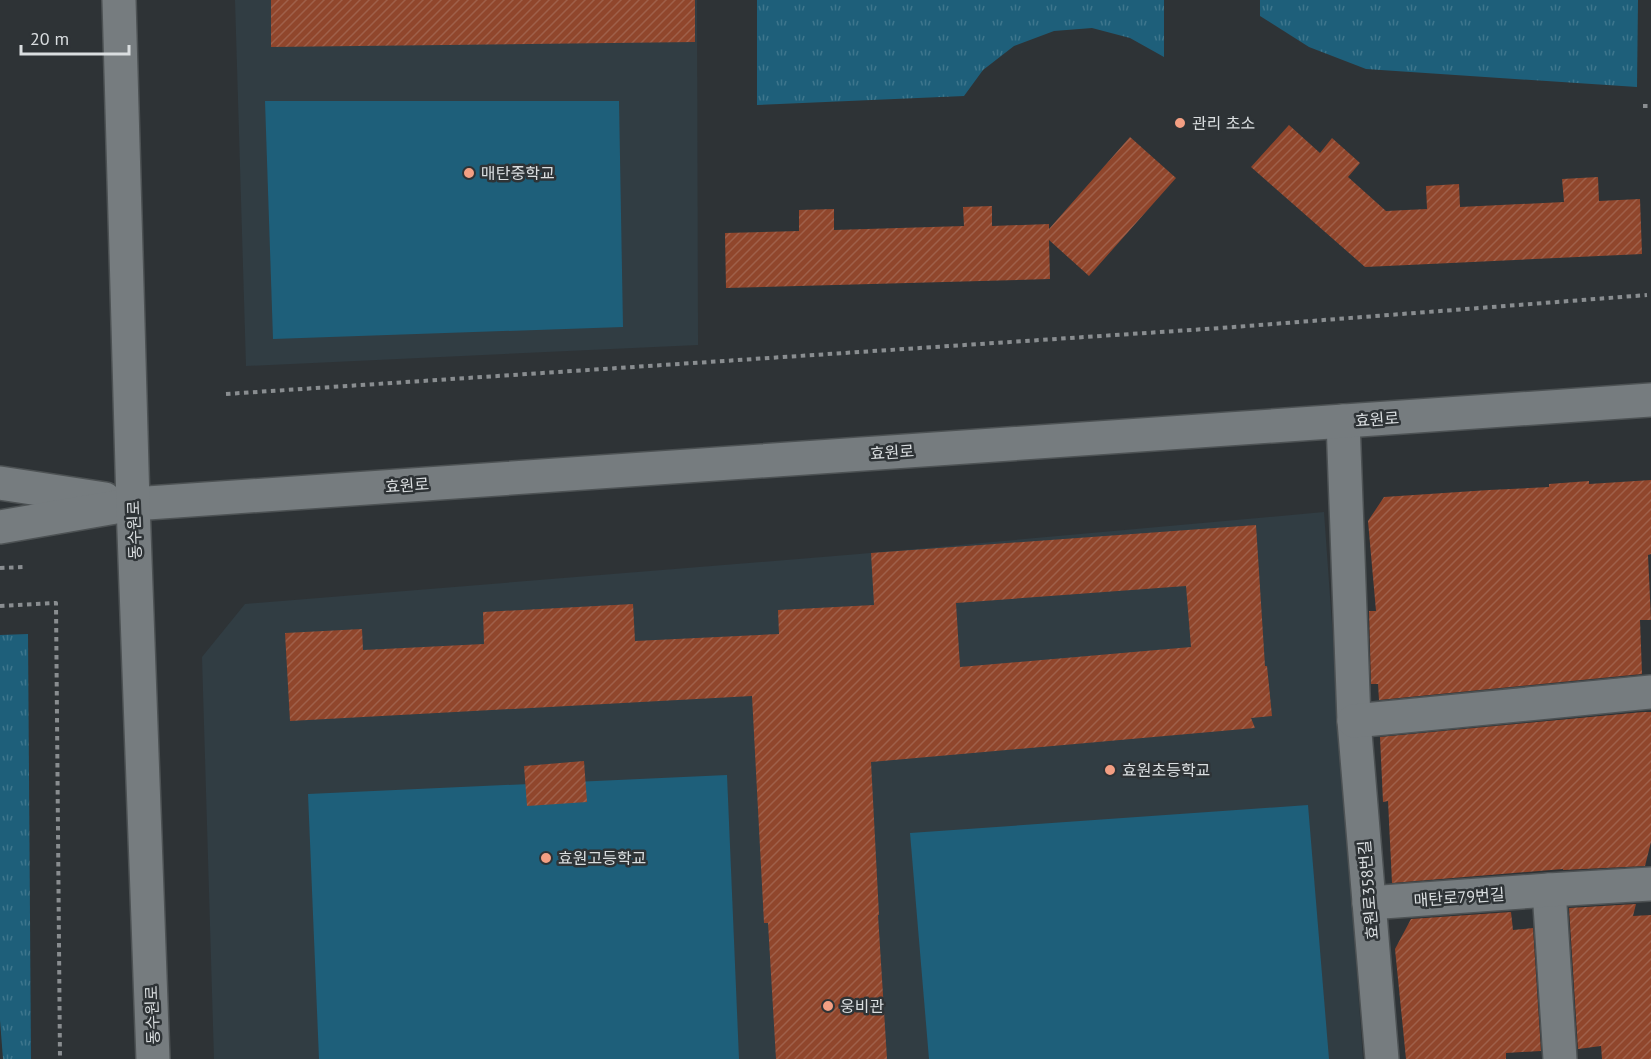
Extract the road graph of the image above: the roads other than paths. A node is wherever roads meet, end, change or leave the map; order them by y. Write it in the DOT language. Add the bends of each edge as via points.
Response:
graph roads {
  1 [pos="119,0"];
  2 [pos="1651,400"];
  3 [pos="1343,421"];
  4 [pos="0,483"];
  5 [pos="133,504"];
  6 [pos="0,527"];
  7 [pos="1651,692"];
  8 [pos="1354,721"];
  9 [pos="1651,884"];
  10 [pos="1549,890"];
  11 [pos="1369,903"];
  12 [pos="153,1059"];
  13 [pos="1382,1059"];
  14 [pos="1560,1059"];
  1 -- 5 [label="street, 동수원로"];
  2 -- 3 [label="street, 효원로"];
  3 -- 5 [label="street, 효원로"];
  3 -- 8 [label="street, 효원로358번길"];
  4 -- 5 [label="street, 효원로"];
  5 -- 6 [label="street, 효원로"];
  5 -- 12 [label="street, 동수원로"];
  7 -- 8 [label="street"];
  8 -- 11 [label="street, 효원로358번길"];
  9 -- 10 [label="street, 매탄로79번길"];
  10 -- 11 [label="street, 매탄로79번길"];
  10 -- 14 [label="street"];
  11 -- 13 [label="street, 효원로358번길"];
}
